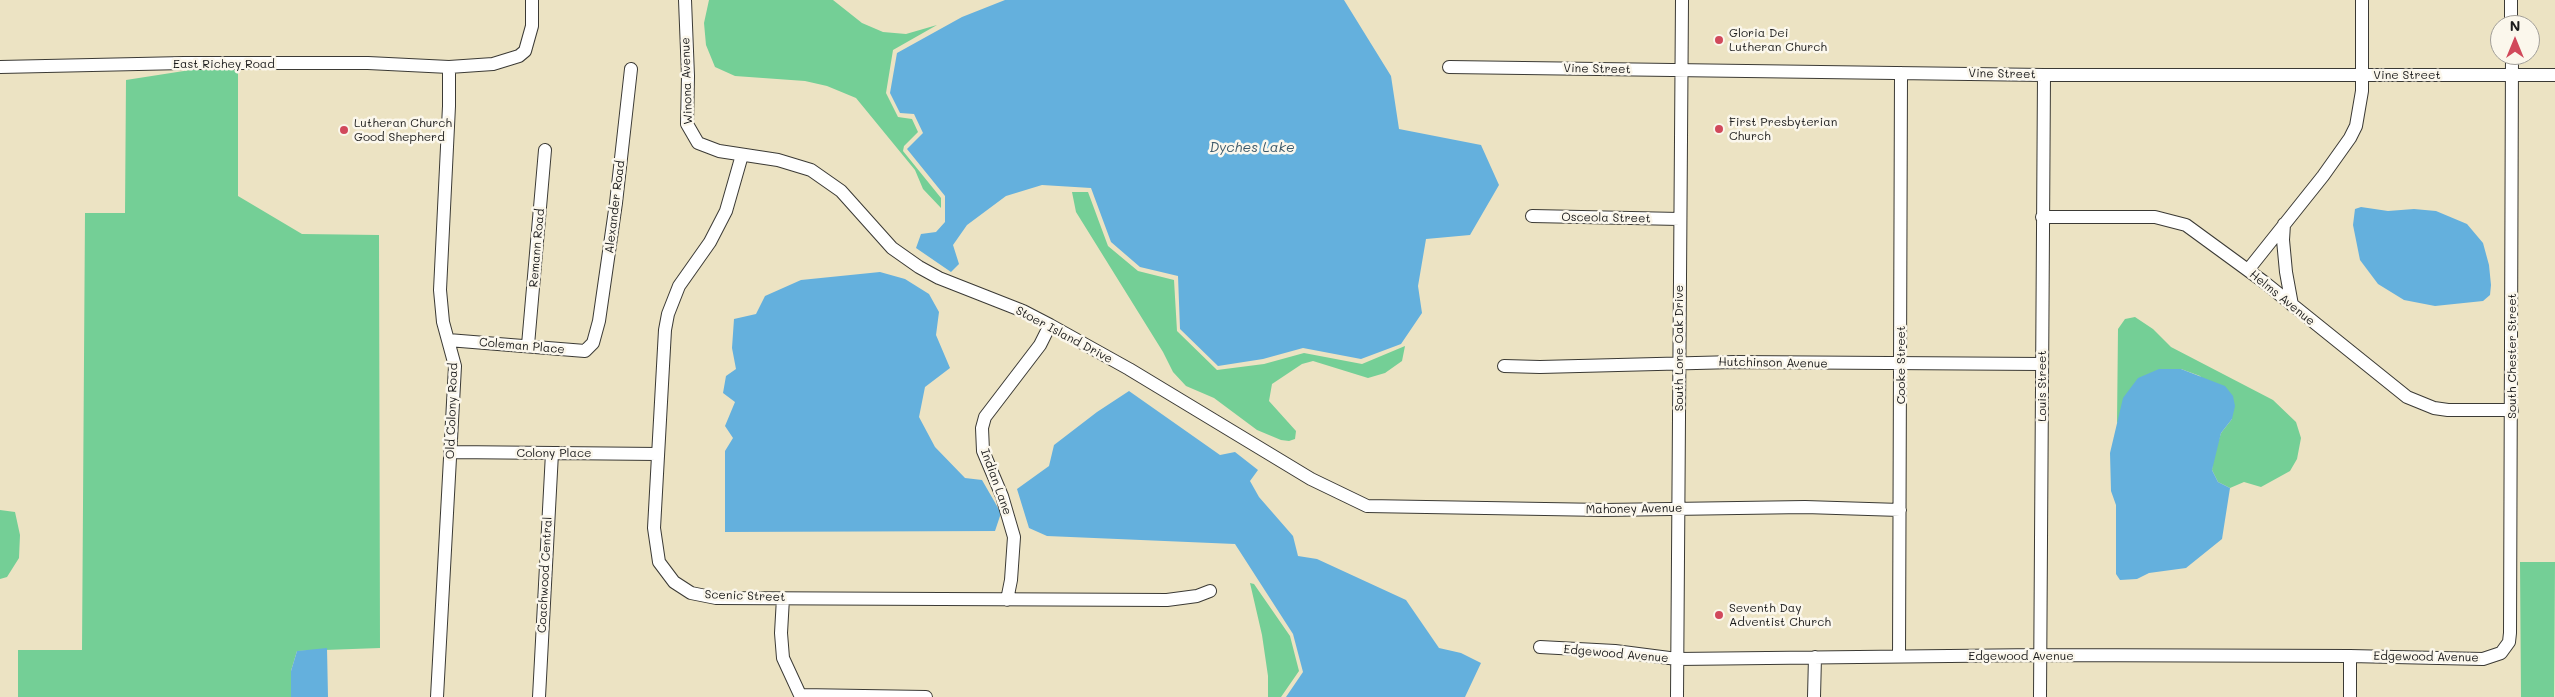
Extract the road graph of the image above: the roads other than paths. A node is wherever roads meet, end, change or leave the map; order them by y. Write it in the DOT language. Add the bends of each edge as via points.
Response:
graph roads {
  1 [pos="532,0"];
  2 [pos="685,0"];
  3 [pos="1682,0"];
  4 [pos="2362,0"];
  5 [pos="2511,0"];
  6 [pos="2511,15"];
  7 [pos="2512,65"];
  8 [pos="0,67"];
  9 [pos="448,67"];
  10 [pos="1449,68"];
  11 [pos="631,69"];
  12 [pos="1681,71"];
  13 [pos="1901,73"];
  14 [pos="2044,75"];
  15 [pos="2363,75"];
  16 [pos="2512,75"];
  17 [pos="2555,75"];
  18 [pos="546,150"];
  19 [pos="742,156"];
  20 [pos="1532,216"];
  21 [pos="2042,217"];
  22 [pos="1680,219"];
  23 [pos="2284,224"];
  24 [pos="2248,270"];
  25 [pos="2292,305"];
  26 [pos="1050,325"];
  27 [pos="448,340"];
  28 [pos="593,343"];
  29 [pos="528,346"];
  30 [pos="1679,363"];
  31 [pos="1900,364"];
  32 [pos="2042,364"];
  33 [pos="1504,366"];
  34 [pos="2512,410"];
  35 [pos="450,452"];
  36 [pos="552,453"];
  37 [pos="658,454"];
  38 [pos="1367,506"];
  39 [pos="1678,508"];
  40 [pos="1900,510"];
  41 [pos="1210,591"];
  42 [pos="783,598"];
  43 [pos="1006,600"];
  44 [pos="1540,647"];
  45 [pos="2501,653"];
  46 [pos="2040,655"];
  47 [pos="1899,656"];
  48 [pos="2350,656"];
  49 [pos="1815,657"];
  50 [pos="1677,659"];
  51 [pos="801,696"];
  52 [pos="437,697"];
  53 [pos="539,697"];
  54 [pos="900,697"];
  55 [pos="926,697"];
  56 [pos="1677,697"];
  57 [pos="1814,697"];
  58 [pos="2040,697"];
  59 [pos="2350,697"];
  1 -- 9 [label="street, East Richey Road" via="530,38 525,51 519,56 493,64"];
  2 -- 19 [label="street, Winona Avenue" via="686,124 703,146"];
  3 -- 12 [label="street, South Lone Oak Drive"];
  4 -- 15 [label="street"];
  5 -- 6 [label="street"];
  7 -- 16 [label="street, South Chester Street"];
  8 -- 9 [label="street, East Richey Road" via="184,63"];
  9 -- 27 [label="street, Old Colony Road" via="440,306"];
  10 -- 12 [label="street, Vine Street"];
  11 -- 28 [label="street, Alexander Road" via="600,321"];
  12 -- 13 [label="street, Vine Street"];
  12 -- 22 [label="street, South Lone Oak Drive"];
  13 -- 14 [label="street, Vine Street"];
  13 -- 31 [label="street, Cooke Street"];
  14 -- 15 [label="street, Vine Street"];
  14 -- 21 [label="street, Louis Street"];
  15 -- 16 [label="street, Vine Street"];
  15 -- 23 [label="street" via="2360,112 2350,138"];
  16 -- 17 [label="street, Vine Street"];
  16 -- 34 [label="street, South Chester Street"];
  18 -- 29 [label="street, Remann Road"];
  19 -- 26 [label="street, Stoer Island Drive" via="778,160 812,170 841,190 892,248 919,267"];
  19 -- 37 [label="street, Scenic Street" via="726,211 710,242 679,286 668,314 664,330"];
  20 -- 22 [label="street, Osceola Street"];
  21 -- 24 [label="street, Helms Avenue" via="2165,218 2186,225"];
  21 -- 32 [label="street, Louis Street"];
  22 -- 30 [label="street, South Lone Oak Drive"];
  23 -- 24 [label="street"];
  23 -- 25 [label="street" via="2286,272"];
  24 -- 25 [label="street, Helms Avenue"];
  25 -- 34 [label="street, Helms Avenue" via="2407,397 2448,410"];
  26 -- 38 [label="street, Stoer Island Drive" via="1319,483"];
  26 -- 43 [label="street, Indian Lane" via="1040,345 985,417 982,428 983,451 1014,537"];
  27 -- 29 [label="street, Coleman Place"];
  27 -- 35 [label="street, Old Colony Road" via="455,366"];
  28 -- 29 [label="street, Coleman Place" via="585,351"];
  30 -- 31 [label="street, Hutchinson Avenue"];
  30 -- 33 [label="street, Hutchinson Avenue"];
  30 -- 39 [label="street, South Lone Oak Drive"];
  31 -- 32 [label="street, Hutchinson Avenue"];
  31 -- 40 [label="street, Cooke Street"];
  32 -- 46 [label="street, Louis Street"];
  34 -- 45 [label="street, South Chester Street" via="2510,633 2506,649"];
  35 -- 36 [label="street, Colony Place"];
  35 -- 52 [label="street, Old Colony Road"];
  36 -- 37 [label="street, Colony Place"];
  36 -- 53 [label="street, Coachwood Central"];
  37 -- 42 [label="street, Scenic Street" via="655,546 659,562 674,582 691,593 703,596"];
  38 -- 39 [label="street, Mahoney Avenue"];
  39 -- 40 [label="street, Mahoney Avenue"];
  39 -- 50 [label="street, South Lone Oak Drive"];
  40 -- 47 [label="street, Cooke Street"];
  41 -- 43 [label="street, Scenic Street" via="1167,600"];
  42 -- 43 [label="street, Scenic Street"];
  42 -- 51 [label="street" via="783,658"];
  44 -- 50 [label="street, Edgewood Avenue" via="1615,651"];
  45 -- 48 [label="street, Edgewood Avenue" via="2483,659"];
  46 -- 47 [label="street, Edgewood Avenue"];
  46 -- 48 [label="street, Edgewood Avenue"];
  46 -- 58 [label="street, Louis Street"];
  47 -- 49 [label="street, Edgewood Avenue"];
  48 -- 59 [label="street"];
  49 -- 50 [label="street, Edgewood Avenue"];
  49 -- 57 [label="street"];
  50 -- 56 [label="street, South Lone Oak Drive"];
  51 -- 54 [label="street"];
  54 -- 55 [label="street"];
}
